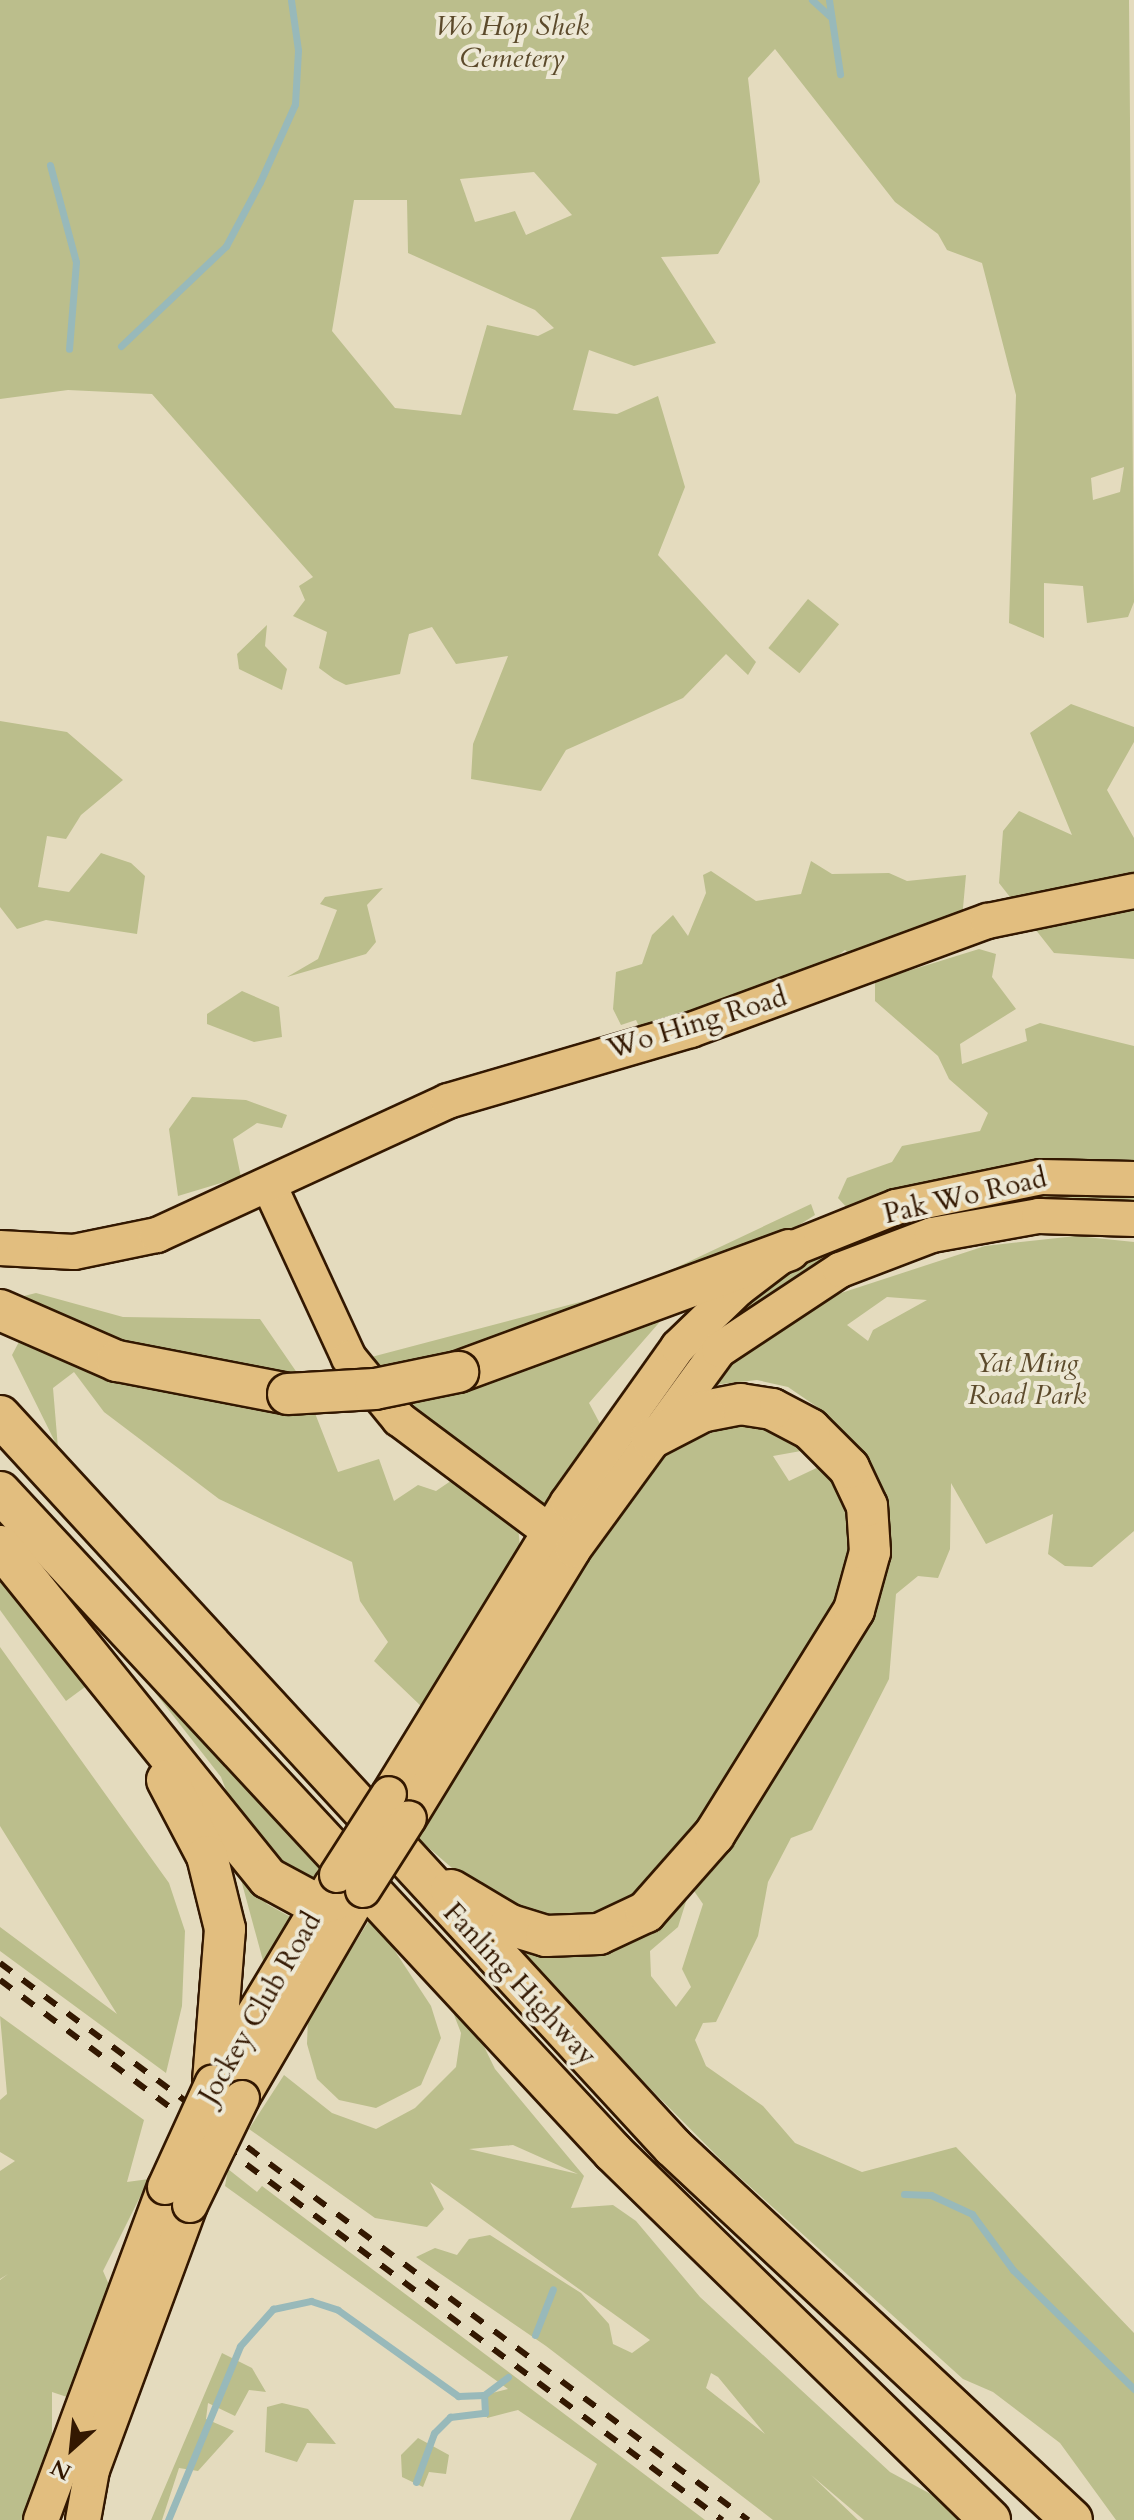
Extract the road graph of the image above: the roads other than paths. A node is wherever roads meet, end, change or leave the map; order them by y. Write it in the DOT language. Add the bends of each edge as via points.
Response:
graph roads {
  1 [pos="1134,891"];
  2 [pos="1134,1179"];
  3 [pos="270,1187"];
  4 [pos="1134,1219"];
  5 [pos="0,1248"];
  6 [pos="789,1250"];
  7 [pos="0,1310"];
  8 [pos="0,1416"];
  9 [pos="652,1438"];
  10 [pos="0,1492"];
  11 [pos="561,1540"];
  12 [pos="0,1546"];
  13 [pos="82,1642"];
  14 [pos="399,1806"];
  15 [pos="411,1864"];
  16 [pos="363,1890"];
  17 [pos="314,1917"];
  18 [pos="228,2090"];
  19 [pos="177,2196"];
  20 [pos="92,2470"];
  21 [pos="41,2520"];
  22 [pos="71,2520"];
  23 [pos="83,2520"];
  24 [pos="990,2520"];
  25 [pos="1072,2520"];
  1 -- 3 [label="main road, Wo Hing Road" via="988,921 691,1030 448,1101"];
  2 -- 6 [label="main road, Pak Wo Road" via="1084,1173 1003,1183 896,1207"];
  3 -- 5 [label="main road, Wo Hing Road" via="116,1246 49,1253"];
  3 -- 11 [label="main road" via="359,1370 399,1419"];
  4 -- 9 [label="main road, Pak Wo Road" via="1002,1219 921,1238 840,1270 719,1350"];
  6 -- 7 [label="highway, bridge" via="458,1372 375,1389 288,1394 117,1361"];
  6 -- 11 [label="main road, Pak Wo Road" via="678,1347"];
  8 -- 15 [label="highway, Fanling Highway"];
  9 -- 11 [label="main road, Pak Wo Road"];
  9 -- 15 [label="highway" via="704,1411 741,1404 795,1419 824,1440 856,1480 871,1530 864,1583 847,1626 699,1857 634,1920 576,1937 527,1931"];
  10 -- 24 [label="highway, Fanling Highway" via="613,2152"];
  11 -- 14 [label="main road, Jockey Club Road"];
  12 -- 13 [label="highway"];
  13 -- 17 [label="highway" via="268,1878"];
  13 -- 18 [label="highway" via="183,1807 215,1881 226,1958"];
  14 -- 16 [label="main road, Jockey Club Road, bridge"];
  14 -- 17 [label="main road, Jockey Club Road, bridge"];
  15 -- 25 [label="highway, Fanling Highway" via="673,2147"];
  16 -- 17 [label="highway"];
  17 -- 18 [label="main road, Jockey Club Road"];
  18 -- 19 [label="main road, Jockey Club Road, bridge"];
  19 -- 20 [label="main road, Jockey Club Road"];
  19 -- 21 [label="main road, Jockey Club Road"];
  20 -- 22 [label="main road"];
  20 -- 23 [label="main road, Jockey Club Road"];
}
